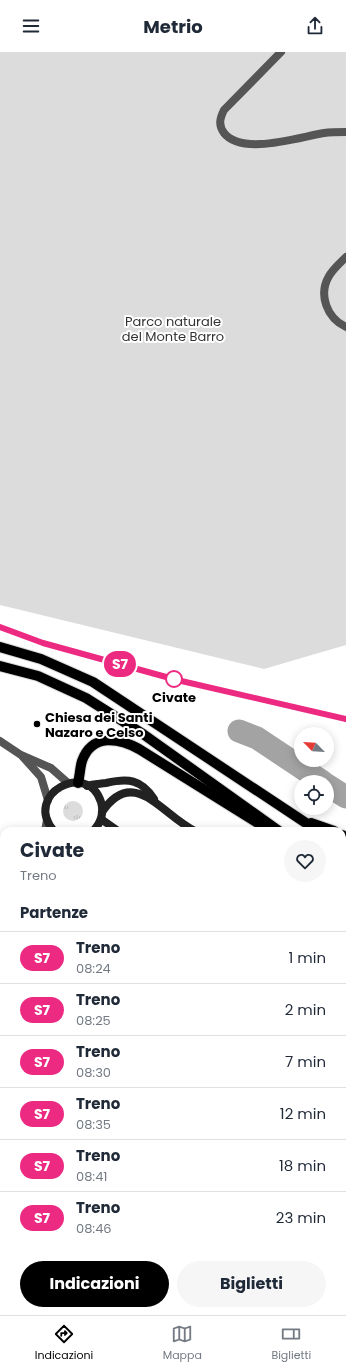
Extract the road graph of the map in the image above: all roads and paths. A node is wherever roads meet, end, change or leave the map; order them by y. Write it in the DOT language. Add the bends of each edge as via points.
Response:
graph roads {
  1 [pos="281,52"];
  2 [pos="346,132"];
  3 [pos="346,257"];
  4 [pos="346,327"];
  5 [pos="0,647"];
  6 [pos="0,666"];
  7 [pos="0,741"];
  8 [pos="21,755"];
  9 [pos="68,783"];
  10 [pos="83,784"];
  11 [pos="48,800"];
  12 [pos="160,806"];
  13 [pos="101,816"];
  14 [pos="47,820"];
  15 [pos="302,820"];
  16 [pos="46,827"];
  17 [pos="51,827"];
  18 [pos="95,827"];
  19 [pos="113,827"];
  20 [pos="188,827"];
  21 [pos="264,827"];
  22 [pos="273,827"];
  23 [pos="312,827"];
  24 [pos="322,827"];
  1 -- 2 [label="street" via="224,110 220,120 222,131 232,140 251,144"];
  3 -- 4 [label="street" via="329,276 324,292 330,313"];
  5 -- 15 [label="main road" via="41,659 93,682"];
  6 -- 22 [label="main road" via="38,676 86,698 143,734"];
  7 -- 8 [label="street"];
  8 -- 9 [label="street" via="51,768"];
  8 -- 11 [label="street" via="41,777"];
  9 -- 10 [label="street"];
  9 -- 11 [label="street" via="55,790"];
  10 -- 12 [label="street" via="120,780 134,782 148,790"];
  10 -- 13 [label="street" via="99,797"];
  10 -- 21 [label="main road" via="82,762 90,748 107,740 122,741"];
  11 -- 14 [label="street"];
  12 -- 13 [label="street" via="144,794 128,792 114,797"];
  12 -- 20 [label="street"];
  13 -- 18 [label="street"];
  13 -- 19 [label="street"];
  14 -- 16 [label="street"];
  14 -- 17 [label="street"];
  15 -- 23 [label="main road"];
  15 -- 24 [label="main road"];
}
